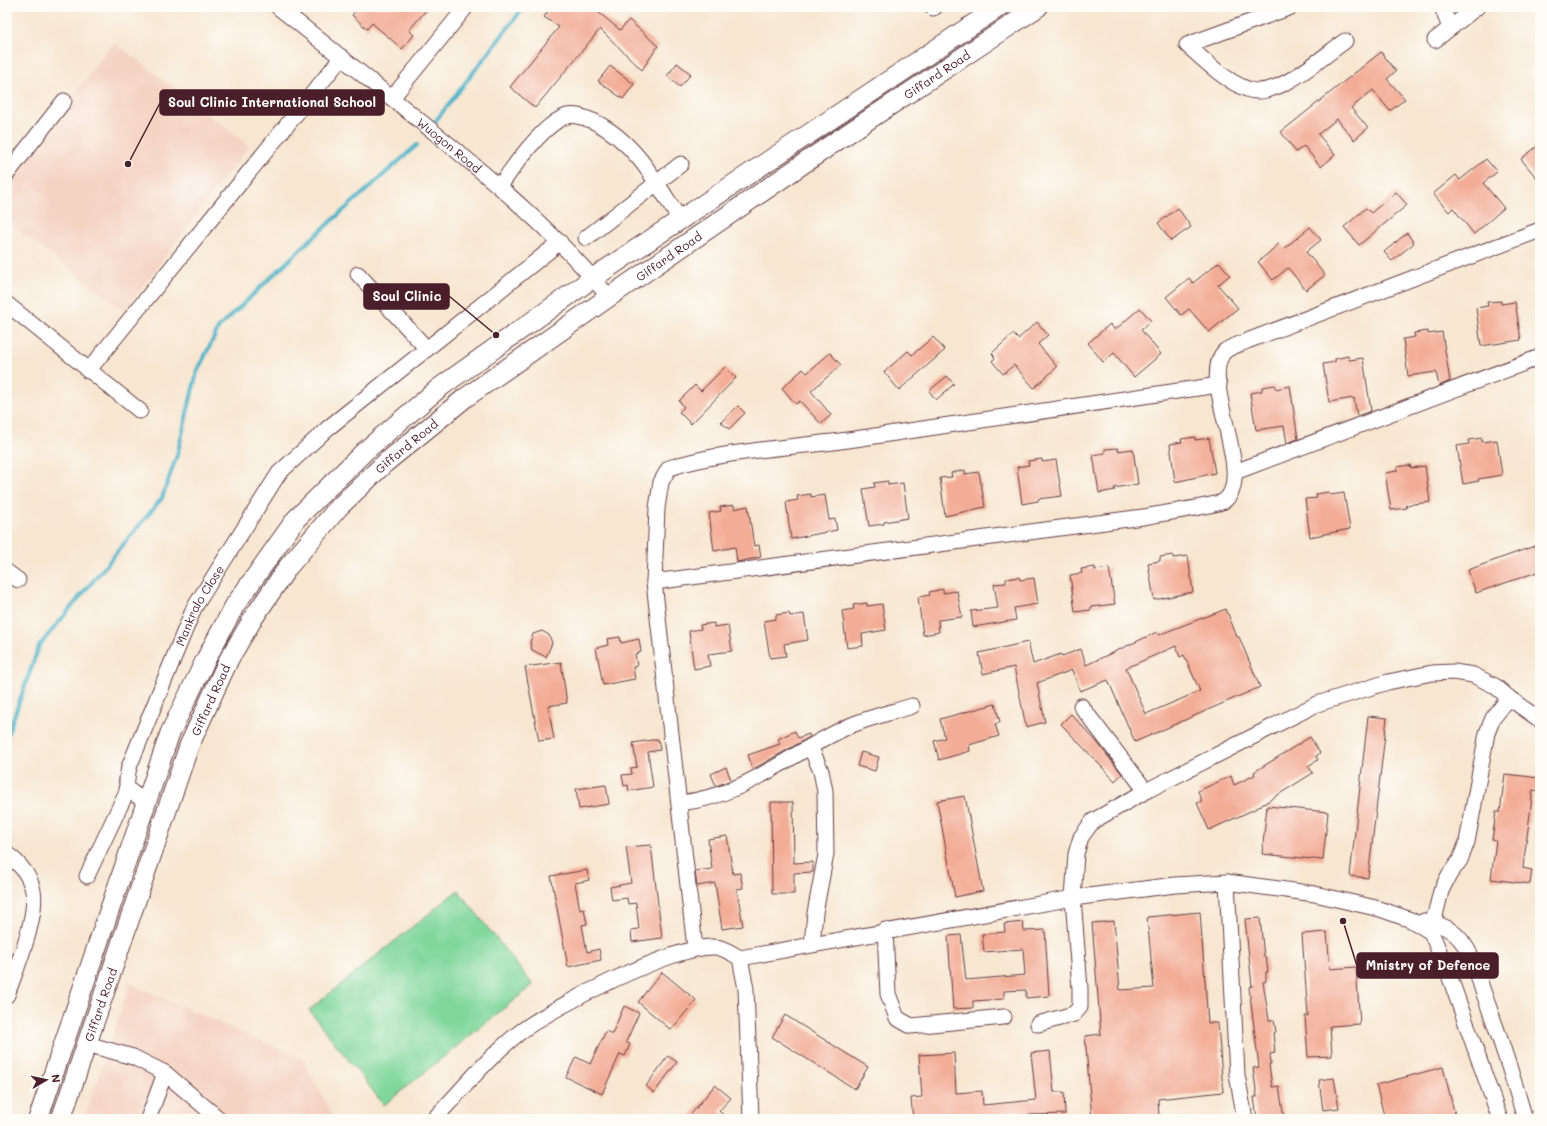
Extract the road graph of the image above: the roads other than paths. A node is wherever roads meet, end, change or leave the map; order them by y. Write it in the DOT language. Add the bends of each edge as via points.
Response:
graph roads {
  1 [pos="278,7"];
  2 [pos="466,7"];
  3 [pos="999,7"];
  4 [pos="1038,7"];
  5 [pos="1291,7"];
  6 [pos="1442,7"];
  7 [pos="1477,7"];
  8 [pos="1450,28"];
  9 [pos="1434,40"];
  10 [pos="1345,41"];
  11 [pos="342,57"];
  12 [pos="392,98"];
  13 [pos="64,101"];
  14 [pos="681,164"];
  15 [pos="7,174"];
  16 [pos="657,183"];
  17 [pos="500,186"];
  18 [pos="680,220"];
  19 [pos="1540,230"];
  20 [pos="586,238"];
  21 [pos="560,242"];
  22 [pos="358,274"];
  23 [pos="593,278"];
  24 [pos="609,297"];
  25 [pos="7,304"];
  26 [pos="427,348"];
  27 [pos="1540,357"];
  28 [pos="88,371"];
  29 [pos="1218,385"];
  30 [pos="140,411"];
  31 [pos="1234,472"];
  32 [pos="654,582"];
  33 [pos="1509,698"];
  34 [pos="912,706"];
  35 [pos="1081,706"];
  36 [pos="1540,720"];
  37 [pos="811,748"];
  38 [pos="128,789"];
  39 [pos="1146,791"];
  40 [pos="146,802"];
  41 [pos="679,803"];
  42 [pos="7,854"];
  43 [pos="87,876"];
  44 [pos="1227,882"];
  45 [pos="1073,898"];
  46 [pos="1432,927"];
  47 [pos="885,930"];
  48 [pos="812,944"];
  49 [pos="695,948"];
  50 [pos="740,958"];
  51 [pos="7,995"];
  52 [pos="1004,1017"];
  53 [pos="1038,1024"];
  54 [pos="87,1044"];
  55 [pos="165,1073"];
  56 [pos="38,1119"];
  57 [pos="61,1119"];
  58 [pos="148,1119"];
  59 [pos="219,1119"];
  60 [pos="434,1119"];
  61 [pos="751,1119"];
  62 [pos="1245,1119"];
  63 [pos="1500,1119"];
  64 [pos="1525,1119"];
  1 -- 11 [label="street, Wuogon Road"];
  2 -- 12 [label="street"];
  3 -- 18 [label="main road, Giffard Road"];
  4 -- 24 [label="main road, Giffard Road"];
  5 -- 10 [label="street" via="1187,45 1217,71 1248,89 1266,91 1284,85"];
  6 -- 8 [label="street"];
  7 -- 8 [label="street"];
  8 -- 9 [label="street"];
  11 -- 12 [label="street, Wuogon Road"];
  11 -- 28 [label="street"];
  12 -- 17 [label="street, Wuogon Road"];
  13 -- 15 [label="street"];
  14 -- 16 [label="street"];
  16 -- 17 [label="street" via="624,142 606,127 582,116 567,116 553,125 519,158"];
  16 -- 18 [label="street"];
  16 -- 20 [label="street"];
  17 -- 21 [label="street, Wuogon Road"];
  18 -- 23 [label="main road, Giffard Road"];
  19 -- 29 [label="street" via="1225,351 1217,364"];
  21 -- 23 [label="street, Wuogon Road"];
  21 -- 26 [label="street, Mankralo Close"];
  22 -- 26 [label="street"];
  23 -- 24 [label="street, Wuogon Road"];
  23 -- 40 [label="main road, Giffard Road" via="439,388 365,451 296,520 235,605 206,659 170,733"];
  24 -- 54 [label="main road, Giffard Road" via="465,398 385,463 338,508 288,567 229,659 189,746"];
  25 -- 28 [label="street"];
  26 -- 38 [label="street, Mankralo Close" via="328,428 279,473 194,608 129,767 126,785"];
  27 -- 31 [label="street"];
  28 -- 30 [label="street"];
  29 -- 31 [label="street"];
  29 -- 32 [label="street" via="690,461 669,468 661,482 657,508"];
  31 -- 32 [label="street" via="1233,490 1223,501 1199,507 1135,518"];
  32 -- 41 [label="street"];
  33 -- 36 [label="street"];
  33 -- 39 [label="street" via="1495,686 1473,675 1454,672 1432,673 1388,682 1317,704"];
  33 -- 46 [label="street" via="1493,718 1487,733 1467,842 1460,860 1448,875 1441,891"];
  34 -- 37 [label="street" via="846,728"];
  35 -- 39 [label="street"];
  37 -- 41 [label="street" via="748,784 697,801"];
  37 -- 48 [label="street" via="821,771 824,790 826,854"];
  38 -- 40 [label="street"];
  38 -- 43 [label="street"];
  39 -- 45 [label="street" via="1094,821 1081,837 1076,854"];
  40 -- 56 [label="main road, Giffard Road"];
  41 -- 49 [label="street"];
  42 -- 51 [label="street" via="25,871 33,890 33,912"];
  44 -- 45 [label="street" via="1175,885"];
  44 -- 46 [label="street" via="1315,894 1380,909"];
  44 -- 62 [label="street" via="1237,1075"];
  45 -- 47 [label="street"];
  45 -- 53 [label="street" via="1080,1007 1074,1014"];
  46 -- 63 [label="street"];
  46 -- 64 [label="street" via="1451,930 1463,942 1473,962"];
  47 -- 48 [label="street"];
  47 -- 52 [label="street" via="888,994 897,1018 911,1026"];
  48 -- 50 [label="street"];
  49 -- 50 [label="street" via="716,947"];
  49 -- 60 [label="street" via="657,960 610,982 554,1010 520,1032"];
  50 -- 61 [label="street" via="746,988"];
  54 -- 55 [label="street" via="133,1057"];
  54 -- 57 [label="main road, Giffard Road"];
  55 -- 58 [label="street"];
  55 -- 59 [label="street"];
}
